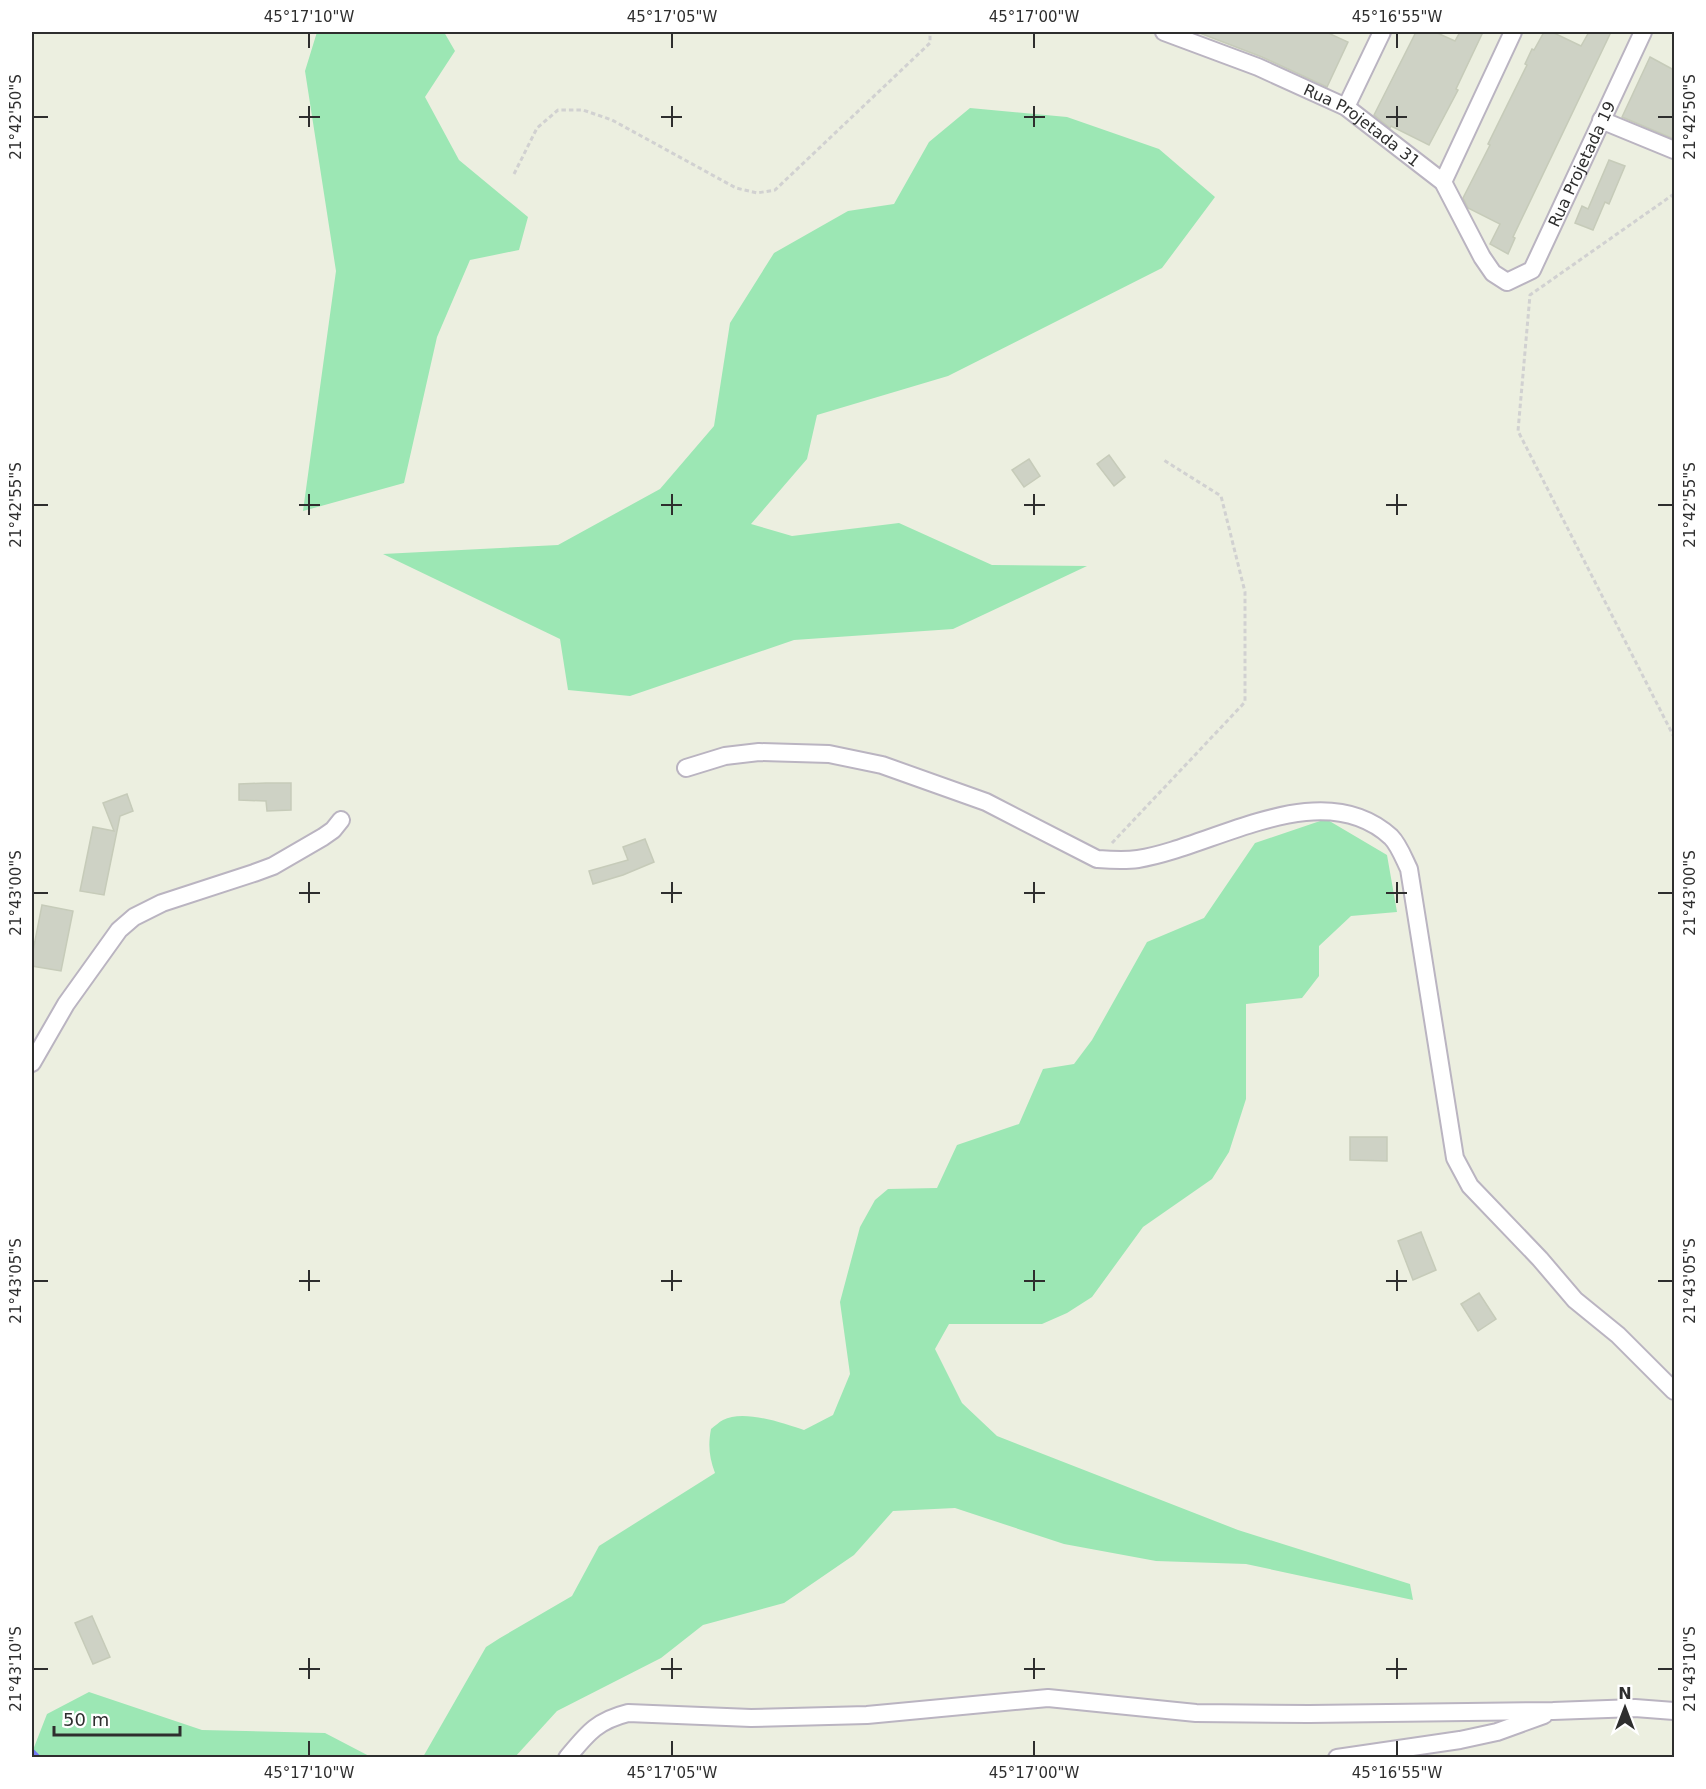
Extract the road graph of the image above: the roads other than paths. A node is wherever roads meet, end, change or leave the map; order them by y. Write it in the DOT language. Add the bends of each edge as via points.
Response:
graph roads {
  1 [pos="1164,32"];
  2 [pos="1382,32"];
  3 [pos="1513,32"];
  4 [pos="1642,32"];
  5 [pos="1346,107"];
  6 [pos="1601,120"];
  7 [pos="1674,150"];
  8 [pos="1443,182"];
  9 [pos="1507,282"];
  10 [pos="686,768"];
  11 [pos="340,820"];
  12 [pos="32,1063"];
  13 [pos="1674,1391"];
  14 [pos="1552,1711"];
  15 [pos="1674,1711"];
  16 [pos="567,1758"];
  17 [pos="1337,1758"];
  1 -- 5 [label="street, Rua Projetada 31" via="1258,67"];
  2 -- 5 [label="street"];
  3 -- 8 [label="street"];
  4 -- 6 [label="street, Rua Projetada 19"];
  5 -- 8 [label="street, Rua Projetada 31"];
  6 -- 7 [label="street"];
  6 -- 9 [label="street, Rua Projetada 19" via="1532,270"];
  8 -- 9 [label="street, Rua Projetada 31" via="1482,257 1493,273"];
  10 -- 13 [label="street" via="725,756 759,752 829,754 882,765 986,802 1097,859 1116,861 1190,845 1279,816 1326,811 1348,813 1369,822 1393,839 1409,869 1455,1158 1461,1171 1470,1186 1575,1300 1618,1335"];
  11 -- 12 [label="street" via="323,837 273,866 162,903 134,917 119,930 71,996"];
  14 -- 15 [label="street"];
  14 -- 16 [label="street" via="1196,1713 1048,1698 867,1715 750,1718 628,1713 610,1718 590,1731"];
  14 -- 17 [label="street" via="1470,1738"];
}
